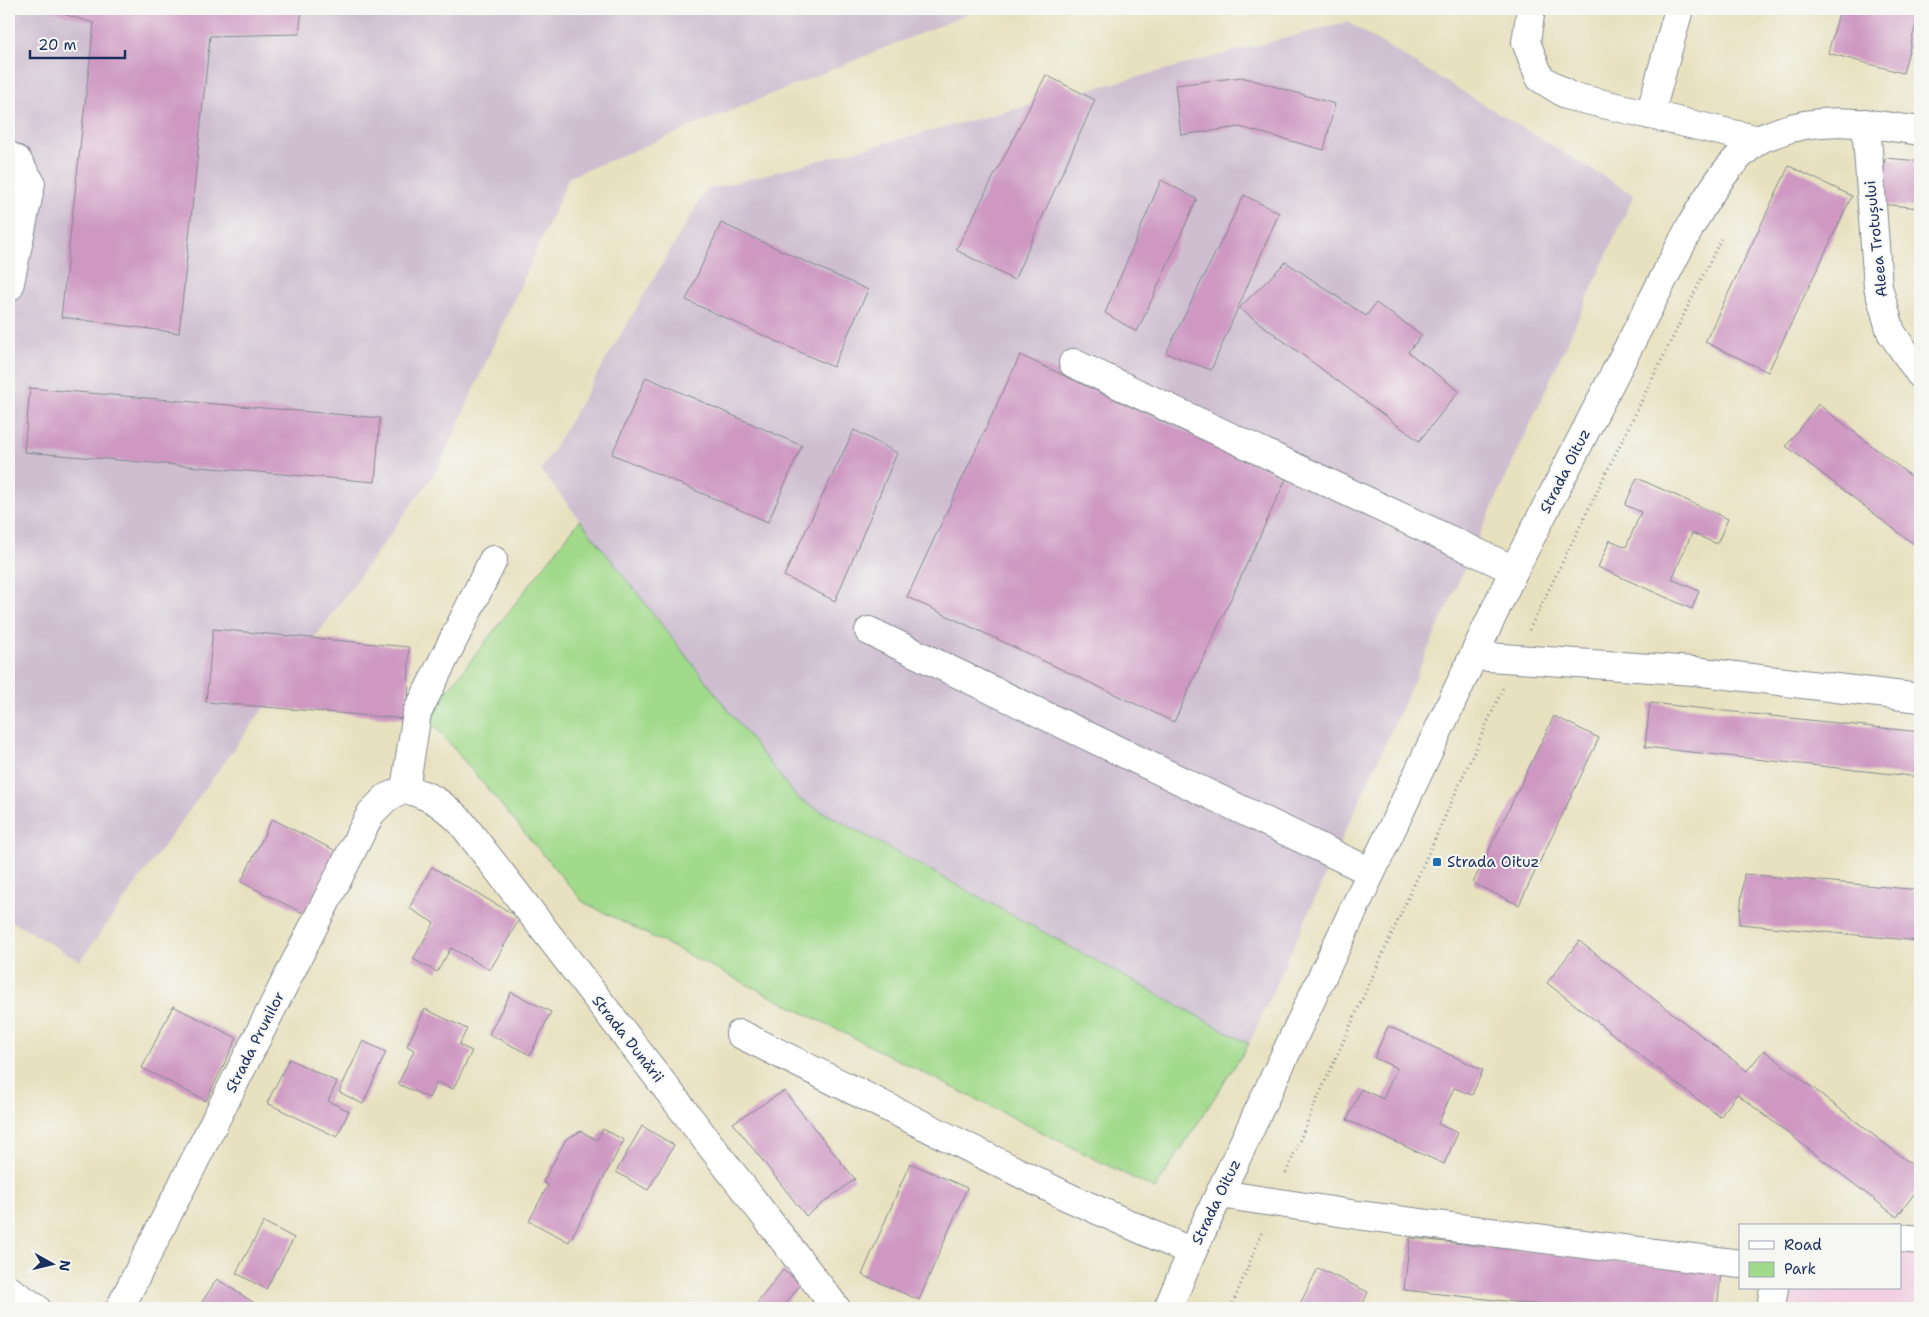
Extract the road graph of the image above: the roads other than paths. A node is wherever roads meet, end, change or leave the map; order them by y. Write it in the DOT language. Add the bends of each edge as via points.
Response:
graph roads {
  1 [pos="1531,9"];
  2 [pos="1679,9"];
  3 [pos="1650,116"];
  4 [pos="1866,123"];
  5 [pos="1920,130"];
  6 [pos="1759,140"];
  7 [pos="9,156"];
  8 [pos="9,288"];
  9 [pos="1073,363"];
  10 [pos="1920,374"];
  11 [pos="492,560"];
  12 [pos="1514,570"];
  13 [pos="869,631"];
  14 [pos="1474,656"];
  15 [pos="1920,698"];
  16 [pos="405,789"];
  17 [pos="1371,872"];
  18 [pos="740,1034"];
  19 [pos="1220,1194"];
  20 [pos="1902,1238"];
  21 [pos="1920,1240"];
  22 [pos="1192,1252"];
  23 [pos="1739,1264"];
  24 [pos="9,1290"];
  25 [pos="1774,1290"];
  26 [pos="36,1308"];
  27 [pos="120,1308"];
  28 [pos="836,1308"];
  29 [pos="1168,1308"];
  30 [pos="1771,1308"];
  1 -- 3 [label="street" via="1526,42 1540,78 1569,96"];
  2 -- 3 [label="street"];
  3 -- 6 [label="street"];
  4 -- 5 [label="street, Strada Oituz"];
  4 -- 6 [label="street, Strada Oituz" via="1827,121 1790,127"];
  4 -- 10 [label="street, Aleea Trotușului" via="1878,287 1891,332"];
  6 -- 12 [label="street, Strada Oituz" via="1734,162 1710,193"];
  7 -- 8 [label="street" via="17,160 31,183"];
  9 -- 12 [label="street"];
  11 -- 16 [label="street" via="417,713"];
  12 -- 14 [label="street, Strada Oituz"];
  13 -- 17 [label="street"];
  14 -- 15 [label="street" via="1694,671"];
  14 -- 17 [label="street, Strada Oituz"];
  16 -- 27 [label="street, Strada Prunilor" via="386,798 371,814"];
  16 -- 28 [label="street, Strada Dunării" via="424,794 444,805 461,822"];
  17 -- 19 [label="street, Strada Oituz"];
  18 -- 22 [label="street" via="1068,1197"];
  19 -- 22 [label="street, Strada Oituz"];
  19 -- 23 [label="street"];
  20 -- 21 [label="street"];
  22 -- 29 [label="street, Strada Oituz"];
  24 -- 26 [label="street"];
  25 -- 30 [label="street"];
}
